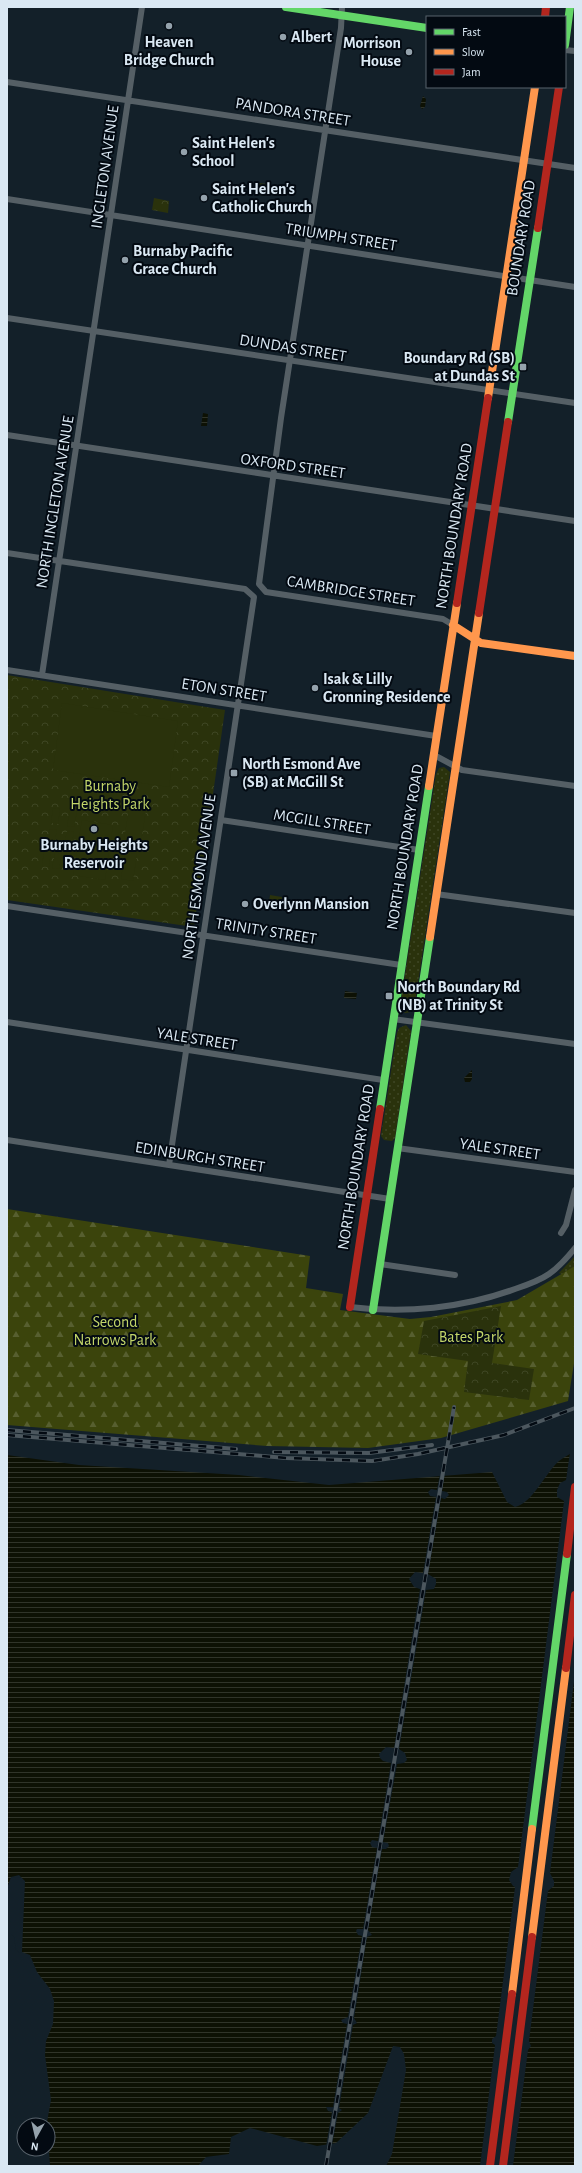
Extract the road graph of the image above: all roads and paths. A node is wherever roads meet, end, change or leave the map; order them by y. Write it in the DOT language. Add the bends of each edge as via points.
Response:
graph roads {
  1 [pos="142,7"];
  2 [pos="286,7"];
  3 [pos="570,7"];
  4 [pos="341,11"];
  5 [pos="426,28"];
  6 [pos="566,37"];
  7 [pos="7,82"];
  8 [pos="535,88"];
  9 [pos="559,88"];
  10 [pos="128,101"];
  11 [pos="325,131"];
  12 [pos="524,160"];
  13 [pos="547,164"];
  14 [pos="575,168"];
  15 [pos="7,200"];
  16 [pos="111,216"];
  17 [pos="308,245"];
  18 [pos="506,276"];
  19 [pos="529,280"];
  20 [pos="575,287"];
  21 [pos="7,318"];
  22 [pos="94,332"];
  23 [pos="290,361"];
  24 [pos="489,391"];
  25 [pos="511,394"];
  26 [pos="575,403"];
  27 [pos="7,435"];
  28 [pos="76,446"];
  29 [pos="273,475"];
  30 [pos="471,506"];
  31 [pos="494,510"];
  32 [pos="575,521"];
  33 [pos="7,553"];
  34 [pos="59,561"];
  35 [pos="453,625"];
  36 [pos="474,637"];
  37 [pos="575,656"];
  38 [pos="7,670"];
  39 [pos="42,676"];
  40 [pos="238,705"];
  41 [pos="436,736"];
  42 [pos="434,755"];
  43 [pos="455,767"];
  44 [pos="575,786"];
  45 [pos="221,820"];
  46 [pos="419,850"];
  47 [pos="436,894"];
  48 [pos="7,906"];
  49 [pos="575,913"];
  50 [pos="204,935"];
  51 [pos="401,965"];
  52 [pos="393,1019"];
  53 [pos="7,1022"];
  54 [pos="416,1022"];
  55 [pos="575,1044"];
  56 [pos="186,1051"];
  57 [pos="383,1080"];
  58 [pos="7,1140"];
  59 [pos="397,1148"];
  60 [pos="169,1165"];
  61 [pos="575,1172"];
  62 [pos="575,1190"];
  63 [pos="366,1195"];
  64 [pos="390,1199"];
  65 [pos="561,1233"];
  66 [pos="575,1248"];
  67 [pos="380,1264"];
  68 [pos="455,1275"];
  69 [pos="350,1307"];
  70 [pos="373,1310"];
  71 [pos="575,1487"];
  72 [pos="575,1595"];
  73 [pos="490,2166"];
  74 [pos="503,2166"];
  1 -- 10 [label="street, INGLETON AVENUE"];
  2 -- 4 [label="main road"];
  3 -- 6 [label="main road"];
  4 -- 5 [label="main road"];
  4 -- 11 [label="street" via="341,28"];
  7 -- 10 [label="street, PANDORA STREET"];
  8 -- 12 [label="main road, BOUNDARY ROAD"];
  9 -- 13 [label="main road, BOUNDARY ROAD"];
  10 -- 11 [label="street, PANDORA STREET"];
  10 -- 16 [label="street, INGLETON AVENUE"];
  11 -- 12 [label="street, PANDORA STREET"];
  11 -- 17 [label="street"];
  12 -- 13 [label="street, PANDORA STREET"];
  12 -- 18 [label="main road, BOUNDARY ROAD"];
  13 -- 14 [label="street, PANDORA STREET"];
  13 -- 19 [label="main road, BOUNDARY ROAD"];
  15 -- 16 [label="street, TRIUMPH STREET"];
  16 -- 17 [label="street, TRIUMPH STREET"];
  16 -- 22 [label="street, INGLETON AVENUE"];
  17 -- 18 [label="street, TRIUMPH STREET"];
  17 -- 23 [label="street"];
  18 -- 19 [label="street, TRIUMPH STREET"];
  18 -- 24 [label="main road, BOUNDARY ROAD"];
  19 -- 20 [label="street, TRIUMPH STREET"];
  19 -- 25 [label="main road, BOUNDARY ROAD"];
  21 -- 22 [label="street, DUNDAS STREET"];
  22 -- 23 [label="street, DUNDAS STREET"];
  22 -- 28 [label="street, NORTH INGLETON AVENUE"];
  23 -- 24 [label="street, DUNDAS STREET"];
  23 -- 29 [label="street"];
  24 -- 25 [label="street, DUNDAS STREET"];
  24 -- 30 [label="main road, NORTH BOUNDARY ROAD"];
  25 -- 26 [label="street, DUNDAS STREET"];
  25 -- 31 [label="main road"];
  27 -- 28 [label="street, OXFORD STREET"];
  28 -- 29 [label="street, OXFORD STREET"];
  28 -- 34 [label="street, NORTH INGLETON AVENUE"];
  29 -- 30 [label="street, OXFORD STREET"];
  29 -- 35 [label="street, CAMBRIDGE STREET" via="258,578 261,588 266,592 444,619"];
  30 -- 31 [label="street, OXFORD STREET"];
  30 -- 35 [label="main road, NORTH BOUNDARY ROAD"];
  31 -- 32 [label="street, OXFORD STREET"];
  31 -- 36 [label="main road"];
  33 -- 34 [label="street"];
  34 -- 39 [label="street, NORTH INGLETON AVENUE"];
  34 -- 40 [label="street, NORTH ESMOND AVENUE" via="245,590 253,594 254,609"];
  35 -- 36 [label="main road, CAMBRIDGE STREET"];
  35 -- 41 [label="main road, NORTH BOUNDARY ROAD"];
  36 -- 37 [label="main road, CAMBRIDGE STREET" via="481,643"];
  36 -- 43 [label="main road"];
  38 -- 39 [label="street, ETON STREET"];
  39 -- 40 [label="street, ETON STREET"];
  40 -- 41 [label="street, ETON STREET"];
  40 -- 45 [label="street, NORTH ESMOND AVENUE"];
  41 -- 42 [label="main road, NORTH BOUNDARY ROAD"];
  42 -- 43 [label="street"];
  42 -- 46 [label="main road, NORTH BOUNDARY ROAD"];
  43 -- 44 [label="street"];
  43 -- 47 [label="main road"];
  45 -- 46 [label="street, MCGILL STREET"];
  45 -- 50 [label="street, NORTH ESMOND AVENUE"];
  46 -- 51 [label="main road, NORTH BOUNDARY ROAD"];
  47 -- 49 [label="street"];
  47 -- 54 [label="main road"];
  48 -- 50 [label="street, TRINITY STREET"];
  50 -- 51 [label="street, TRINITY STREET"];
  50 -- 56 [label="street, NORTH ESMOND AVENUE"];
  51 -- 52 [label="main road, NORTH BOUNDARY ROAD"];
  52 -- 54 [label="street"];
  52 -- 57 [label="main road, NORTH BOUNDARY ROAD"];
  53 -- 56 [label="street, YALE STREET"];
  54 -- 55 [label="street"];
  54 -- 59 [label="main road"];
  56 -- 57 [label="street, YALE STREET"];
  56 -- 60 [label="street, NORTH ESMOND AVENUE"];
  57 -- 63 [label="main road, NORTH BOUNDARY ROAD"];
  58 -- 60 [label="street, EDINBURGH STREET"];
  59 -- 61 [label="street, YALE STREET"];
  59 -- 64 [label="main road"];
  60 -- 63 [label="street, EDINBURGH STREET"];
  62 -- 65 [label="street" via="566,1225"];
  63 -- 64 [label="street, EDINBURGH STREET"];
  63 -- 69 [label="main road, NORTH BOUNDARY ROAD"];
  64 -- 67 [label="main road"];
  66 -- 70 [label="street" via="548,1274 533,1283 490,1298 441,1307"];
  67 -- 68 [label="street"];
  67 -- 70 [label="main road"];
  69 -- 70 [label="street"];
  71 -- 73 [label="main road"];
  72 -- 74 [label="main road"];
}
